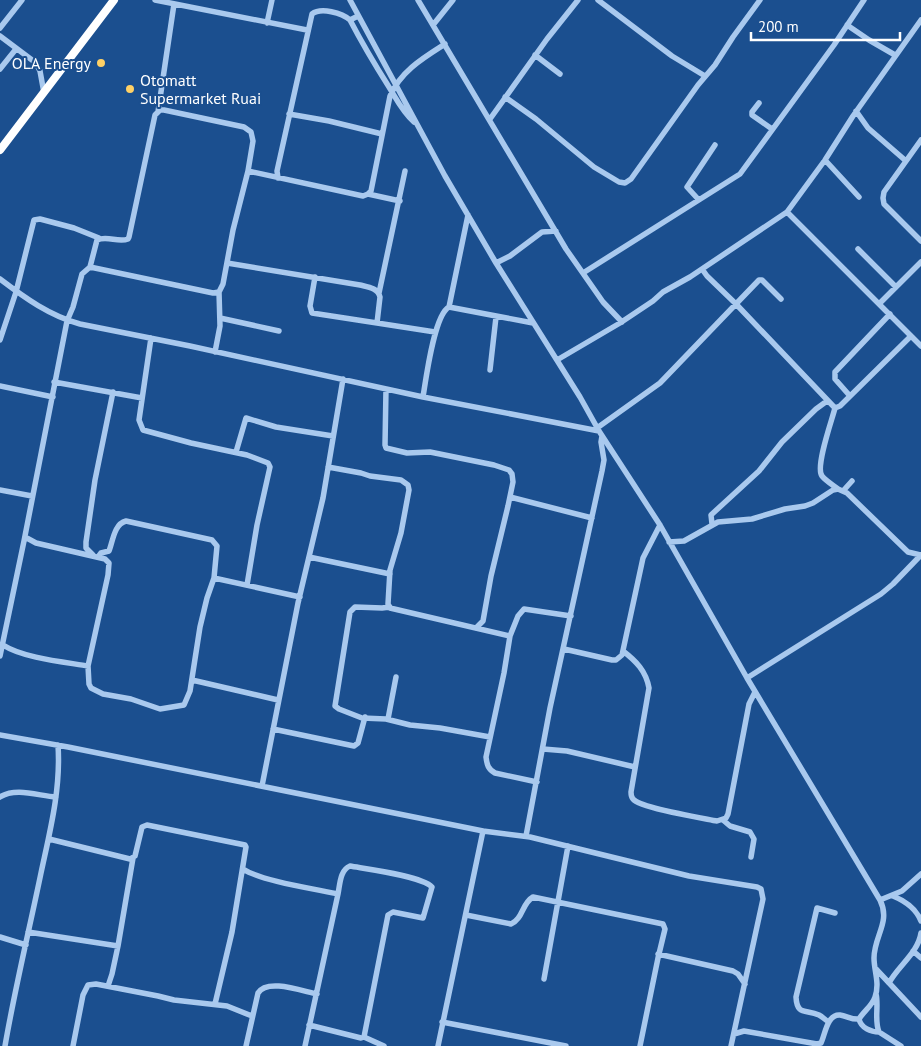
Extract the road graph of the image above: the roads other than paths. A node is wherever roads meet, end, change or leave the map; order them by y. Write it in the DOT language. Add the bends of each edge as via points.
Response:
graph roads {
  1 [pos="22,0"];
  2 [pos="114,0"];
  3 [pos="155,0"];
  4 [pos="272,0"];
  5 [pos="350,0"];
  6 [pos="418,0"];
  7 [pos="453,0"];
  8 [pos="578,0"];
  9 [pos="598,0"];
  10 [pos="760,0"];
  11 [pos="864,0"];
  12 [pos="174,4"];
  13 [pos="358,16"];
  14 [pos="350,20"];
  15 [pos="921,20"];
  16 [pos="268,23"];
  17 [pos="433,25"];
  18 [pos="847,25"];
  19 [pos="0,28"];
  20 [pos="307,30"];
  21 [pos="0,36"];
  22 [pos="444,44"];
  23 [pos="16,48"];
  24 [pos="535,55"];
  25 [pos="895,56"];
  26 [pos="0,69"];
  27 [pos="560,74"];
  28 [pos="705,76"];
  29 [pos="395,84"];
  30 [pos="392,92"];
  31 [pos="44,93"];
  32 [pos="505,98"];
  33 [pos="759,102"];
  34 [pos="856,111"];
  35 [pos="158,112"];
  36 [pos="289,114"];
  37 [pos="490,119"];
  38 [pos="417,125"];
  39 [pos="772,129"];
  40 [pos="382,134"];
  41 [pos="921,140"];
  42 [pos="715,145"];
  43 [pos="0,150"];
  44 [pos="825,160"];
  45 [pos="906,161"];
  46 [pos="248,171"];
  47 [pos="277,171"];
  48 [pos="405,171"];
  49 [pos="270,176"];
  50 [pos="278,178"];
  51 [pos="368,194"];
  52 [pos="859,197"];
  53 [pos="698,199"];
  54 [pos="400,201"];
  55 [pos="787,212"];
  56 [pos="468,215"];
  57 [pos="556,231"];
  58 [pos="99,238"];
  59 [pos="921,241"];
  60 [pos="858,249"];
  61 [pos="921,262"];
  62 [pos="227,263"];
  63 [pos="496,263"];
  64 [pos="90,267"];
  65 [pos="702,269"];
  66 [pos="584,273"];
  67 [pos="315,278"];
  68 [pos="0,279"];
  69 [pos="896,287"];
  70 [pos="16,292"];
  71 [pos="219,292"];
  72 [pos="379,293"];
  73 [pos="781,299"];
  74 [pos="736,304"];
  75 [pos="879,304"];
  76 [pos="449,307"];
  77 [pos="890,314"];
  78 [pos="496,317"];
  79 [pos="220,318"];
  80 [pos="67,320"];
  81 [pos="622,322"];
  82 [pos="377,323"];
  83 [pos="533,323"];
  84 [pos="278,331"];
  85 [pos="435,332"];
  86 [pos="911,336"];
  87 [pos="150,338"];
  88 [pos="0,340"];
  89 [pos="921,346"];
  90 [pos="215,352"];
  91 [pos="556,360"];
  92 [pos="490,370"];
  93 [pos="343,379"];
  94 [pos="54,382"];
  95 [pos="0,386"];
  96 [pos="386,389"];
  97 [pos="113,392"];
  98 [pos="53,396"];
  99 [pos="850,396"];
  100 [pos="423,397"];
  101 [pos="142,398"];
  102 [pos="827,401"];
  103 [pos="835,408"];
  104 [pos="599,432"];
  105 [pos="333,436"];
  106 [pos="236,452"];
  107 [pos="328,467"];
  108 [pos="852,481"];
  109 [pos="0,490"];
  110 [pos="840,490"];
  111 [pos="32,496"];
  112 [pos="510,497"];
  113 [pos="592,518"];
  114 [pos="712,524"];
  115 [pos="660,525"];
  116 [pos="25,537"];
  117 [pos="669,542"];
  118 [pos="921,555"];
  119 [pos="96,556"];
  120 [pos="309,557"];
  121 [pos="390,574"];
  122 [pos="214,578"];
  123 [pos="247,585"];
  124 [pos="300,597"];
  125 [pos="390,607"];
  126 [pos="571,616"];
  127 [pos="483,621"];
  128 [pos="476,628"];
  129 [pos="491,631"];
  130 [pos="510,636"];
  131 [pos="3,644"];
  132 [pos="564,649"];
  133 [pos="623,651"];
  134 [pos="0,656"];
  135 [pos="88,666"];
  136 [pos="396,677"];
  137 [pos="747,678"];
  138 [pos="192,680"];
  139 [pos="755,692"];
  140 [pos="278,700"];
  141 [pos="365,718"];
  142 [pos="388,719"];
  143 [pos="273,729"];
  144 [pos="0,735"];
  145 [pos="490,737"];
  146 [pos="58,745"];
  147 [pos="543,749"];
  148 [pos="635,768"];
  149 [pos="536,782"];
  150 [pos="262,786"];
  151 [pos="0,797"];
  152 [pos="56,797"];
  153 [pos="723,820"];
  154 [pos="483,831"];
  155 [pos="526,836"];
  156 [pos="49,839"];
  157 [pos="568,846"];
  158 [pos="751,857"];
  159 [pos="133,858"];
  160 [pos="244,869"];
  161 [pos="921,874"];
  162 [pos="338,894"];
  163 [pos="892,896"];
  164 [pos="880,900"];
  165 [pos="558,902"];
  166 [pos="835,913"];
  167 [pos="466,915"];
  168 [pos="921,921"];
  169 [pos="28,932"];
  170 [pos="921,933"];
  171 [pos="0,937"];
  172 [pos="26,944"];
  173 [pos="118,946"];
  174 [pos="913,951"];
  175 [pos="658,954"];
  176 [pos="921,958"];
  177 [pos="876,969"];
  178 [pos="544,979"];
  179 [pos="889,983"];
  180 [pos="745,984"];
  181 [pos="108,986"];
  182 [pos="317,994"];
  183 [pos="876,994"];
  184 [pos="214,1004"];
  185 [pos="252,1016"];
  186 [pos="921,1017"];
  187 [pos="859,1019"];
  188 [pos="442,1022"];
  189 [pos="737,1022"];
  190 [pos="829,1022"];
  191 [pos="309,1025"];
  192 [pos="744,1031"];
  193 [pos="880,1032"];
  194 [pos="734,1034"];
  195 [pos="364,1036"];
  196 [pos="5,1046"];
  197 [pos="73,1046"];
  198 [pos="246,1046"];
  199 [pos="305,1046"];
  200 [pos="384,1046"];
  201 [pos="438,1046"];
  202 [pos="566,1046"];
  203 [pos="640,1046"];
  204 [pos="731,1046"];
  205 [pos="901,1046"];
  1 -- 19 [label="street"];
  2 -- 31 [label="highway"];
  3 -- 12 [label="street"];
  4 -- 16 [label="street"];
  5 -- 13 [label="street"];
  6 -- 17 [label="street"];
  7 -- 17 [label="street"];
  8 -- 24 [label="street"];
  9 -- 28 [label="street" via="672,56"];
  10 -- 28 [label="street"];
  11 -- 18 [label="street"];
  12 -- 16 [label="street"];
  12 -- 35 [label="street"];
  13 -- 14 [label="street"];
  13 -- 29 [label="street"];
  14 -- 20 [label="street" via="343,15 316,11"];
  14 -- 30 [label="street"];
  15 -- 25 [label="street"];
  16 -- 20 [label="street"];
  17 -- 22 [label="street"];
  18 -- 25 [label="street"];
  18 -- 39 [label="street"];
  20 -- 36 [label="street"];
  21 -- 23 [label="street"];
  22 -- 29 [label="street" via="410,68"];
  22 -- 37 [label="street"];
  23 -- 26 [label="street"];
  23 -- 31 [label="street" via="39,67"];
  24 -- 27 [label="street"];
  24 -- 32 [label="street"];
  25 -- 34 [label="street"];
  28 -- 32 [label="street" via="625,183 594,167"];
  29 -- 30 [label="street"];
  29 -- 38 [label="street"];
  30 -- 38 [label="street" via="404,113"];
  30 -- 40 [label="street"];
  31 -- 43 [label="highway"];
  32 -- 37 [label="street"];
  33 -- 39 [label="street" via="752,115"];
  34 -- 44 [label="street"];
  34 -- 45 [label="street" via="868,128"];
  35 -- 46 [label="street" via="164,110 248,129 253,142"];
  35 -- 58 [label="street" via="153,120 128,239"];
  36 -- 40 [label="street"];
  36 -- 47 [label="street"];
  37 -- 57 [label="street"];
  38 -- 56 [label="street"];
  39 -- 53 [label="street" via="740,174"];
  40 -- 51 [label="street"];
  41 -- 45 [label="street"];
  42 -- 53 [label="street" via="687,187"];
  44 -- 52 [label="street"];
  44 -- 55 [label="street"];
  45 -- 59 [label="street" via="882,198 884,204"];
  46 -- 49 [label="street"];
  46 -- 62 [label="street"];
  47 -- 49 [label="street"];
  47 -- 50 [label="street"];
  48 -- 54 [label="street"];
  49 -- 50 [label="street"];
  50 -- 51 [label="street" via="363,196"];
  51 -- 54 [label="street"];
  53 -- 66 [label="street"];
  54 -- 72 [label="street"];
  55 -- 65 [label="street"];
  55 -- 75 [label="street"];
  56 -- 63 [label="street"];
  56 -- 76 [label="street"];
  57 -- 63 [label="street" via="535,235"];
  57 -- 66 [label="street"];
  58 -- 64 [label="street"];
  58 -- 70 [label="street" via="74,228 34,220"];
  60 -- 69 [label="street"];
  61 -- 69 [label="street"];
  62 -- 67 [label="street"];
  62 -- 71 [label="street"];
  63 -- 83 [label="street"];
  64 -- 71 [label="street"];
  64 -- 80 [label="street" via="82,274 74,307"];
  65 -- 74 [label="street"];
  65 -- 81 [label="street"];
  66 -- 81 [label="street" via="603,302"];
  67 -- 72 [label="street" via="360,285"];
  67 -- 82 [label="street" via="310,306 312,313"];
  68 -- 70 [label="street"];
  69 -- 75 [label="street"];
  70 -- 80 [label="street"];
  70 -- 88 [label="street"];
  71 -- 79 [label="street"];
  72 -- 82 [label="street"];
  73 -- 74 [label="street" via="759,280"];
  74 -- 102 [label="street"];
  74 -- 104 [label="street" via="660,383"];
  75 -- 77 [label="street"];
  76 -- 78 [label="street"];
  76 -- 85 [label="street" via="442,312"];
  77 -- 86 [label="street"];
  77 -- 99 [label="street" via="834,372 835,379"];
  78 -- 83 [label="street"];
  78 -- 92 [label="street"];
  79 -- 84 [label="street"];
  79 -- 90 [label="street"];
  80 -- 87 [label="street"];
  80 -- 94 [label="street"];
  81 -- 91 [label="street"];
  82 -- 85 [label="street"];
  83 -- 91 [label="street"];
  85 -- 100 [label="street"];
  86 -- 89 [label="street"];
  86 -- 99 [label="street"];
  87 -- 90 [label="street"];
  87 -- 101 [label="street"];
  90 -- 93 [label="street"];
  91 -- 104 [label="street"];
  93 -- 96 [label="street"];
  93 -- 105 [label="street"];
  94 -- 97 [label="street"];
  94 -- 98 [label="street"];
  95 -- 98 [label="street"];
  96 -- 100 [label="street"];
  96 -- 112 [label="street" via="386,448 407,453 430,452 509,470 513,482"];
  97 -- 101 [label="street"];
  97 -- 119 [label="street" via="86,542 86,548"];
  98 -- 111 [label="street"];
  99 -- 103 [label="street"];
  100 -- 104 [label="street"];
  101 -- 106 [label="street" via="139,420 143,430"];
  102 -- 103 [label="street"];
  102 -- 114 [label="street" via="816,408 759,471 711,515"];
  103 -- 110 [label="street" via="820,470 822,476"];
  104 -- 113 [label="street" via="604,460"];
  104 -- 115 [label="street"];
  105 -- 106 [label="street" via="276,427 246,418"];
  105 -- 107 [label="street"];
  106 -- 123 [label="street" via="264,460 270,467"];
  107 -- 120 [label="street"];
  107 -- 121 [label="street" via="401,480 408,485"];
  108 -- 110 [label="street"];
  109 -- 111 [label="street"];
  110 -- 114 [label="street" via="833,490 813,504 752,519"];
  110 -- 118 [label="street" via="908,552"];
  111 -- 116 [label="street"];
  112 -- 113 [label="street"];
  112 -- 127 [label="street"];
  113 -- 126 [label="street"];
  114 -- 117 [label="street" via="684,541"];
  115 -- 117 [label="street"];
  115 -- 133 [label="street" via="642,558"];
  116 -- 119 [label="street" via="36,543"];
  116 -- 131 [label="street"];
  117 -- 137 [label="street"];
  118 -- 137 [label="street" via="881,594"];
  119 -- 122 [label="street" via="109,551 119,524 133,522 212,540 217,546"];
  119 -- 135 [label="street" via="109,563"];
  120 -- 121 [label="street"];
  120 -- 124 [label="street"];
  121 -- 125 [label="street"];
  122 -- 123 [label="street"];
  122 -- 138 [label="street" via="200,627"];
  123 -- 124 [label="street"];
  124 -- 140 [label="street"];
  125 -- 128 [label="street"];
  125 -- 141 [label="street" via="355,607 350,612 335,706"];
  126 -- 130 [label="street" via="524,609"];
  126 -- 132 [label="street"];
  127 -- 128 [label="street"];
  127 -- 129 [label="street"];
  128 -- 129 [label="street"];
  129 -- 130 [label="street"];
  130 -- 145 [label="street"];
  131 -- 134 [label="street"];
  131 -- 135 [label="street" via="40,658"];
  132 -- 133 [label="street" via="612,660 619,659"];
  132 -- 147 [label="street"];
  133 -- 148 [label="street" via="642,668 649,688"];
  135 -- 138 [label="street" via="89,684 96,691 160,709 184,705"];
  136 -- 142 [label="street"];
  137 -- 139 [label="street"];
  138 -- 140 [label="street"];
  139 -- 153 [label="street" via="749,704 728,814"];
  139 -- 164 [label="street"];
  140 -- 143 [label="street"];
  141 -- 142 [label="street"];
  141 -- 143 [label="street" via="354,746"];
  142 -- 145 [label="street"];
  143 -- 150 [label="street"];
  144 -- 146 [label="street"];
  145 -- 149 [label="street" via="486,757 490,770"];
  146 -- 150 [label="street"];
  146 -- 152 [label="street" via="60,769"];
  147 -- 148 [label="street" via="567,751"];
  147 -- 149 [label="street"];
  148 -- 153 [label="street" via="631,792 634,801"];
  149 -- 155 [label="street"];
  150 -- 154 [label="street"];
  151 -- 152 [label="street" via="31,793"];
  152 -- 156 [label="street"];
  153 -- 158 [label="street" via="730,826 750,832 754,839"];
  154 -- 155 [label="street"];
  154 -- 167 [label="street"];
  155 -- 157 [label="street"];
  156 -- 159 [label="street"];
  156 -- 169 [label="street"];
  157 -- 165 [label="street"];
  157 -- 180 [label="street" via="761,890 763,899"];
  159 -- 160 [label="street" via="142,827 147,825 244,845 247,850"];
  159 -- 173 [label="street"];
  160 -- 162 [label="street"];
  160 -- 184 [label="street"];
  161 -- 163 [label="street"];
  162 -- 182 [label="street"];
  162 -- 195 [label="street" via="343,872 350,866 402,876 432,887 424,918 393,912 388,915"];
  163 -- 164 [label="street"];
  163 -- 168 [label="street" via="915,910"];
  164 -- 177 [label="street" via="885,915 875,950"];
  165 -- 167 [label="street" via="531,898 519,918 511,924"];
  165 -- 175 [label="street" via="663,924 665,929"];
  165 -- 178 [label="street"];
  166 -- 190 [label="street" via="817,908 796,997 800,1010 818,1014"];
  167 -- 188 [label="street"];
  169 -- 172 [label="street"];
  169 -- 173 [label="street"];
  170 -- 174 [label="street"];
  171 -- 172 [label="street"];
  172 -- 196 [label="street"];
  173 -- 181 [label="street"];
  174 -- 176 [label="street"];
  174 -- 179 [label="street"];
  175 -- 180 [label="street" via="733,971"];
  175 -- 203 [label="street"];
  177 -- 179 [label="street"];
  177 -- 183 [label="street"];
  179 -- 186 [label="street"];
  180 -- 189 [label="street"];
  181 -- 184 [label="street" via="174,1000"];
  181 -- 197 [label="street" via="88,985 85,989"];
  182 -- 185 [label="street" via="265,986 258,993"];
  182 -- 191 [label="street"];
  183 -- 187 [label="street" via="874,1002"];
  183 -- 193 [label="street"];
  184 -- 185 [label="street" via="235,1008"];
  185 -- 198 [label="street"];
  187 -- 190 [label="street" via="839,1015"];
  187 -- 193 [label="street" via="868,1030"];
  188 -- 201 [label="street"];
  188 -- 202 [label="street"];
  189 -- 192 [label="street"];
  189 -- 194 [label="street"];
  190 -- 192 [label="street" via="818,1044"];
  191 -- 195 [label="street"];
  191 -- 199 [label="street"];
  192 -- 194 [label="street"];
  193 -- 205 [label="street"];
  194 -- 204 [label="street"];
  195 -- 200 [label="street"];
}
